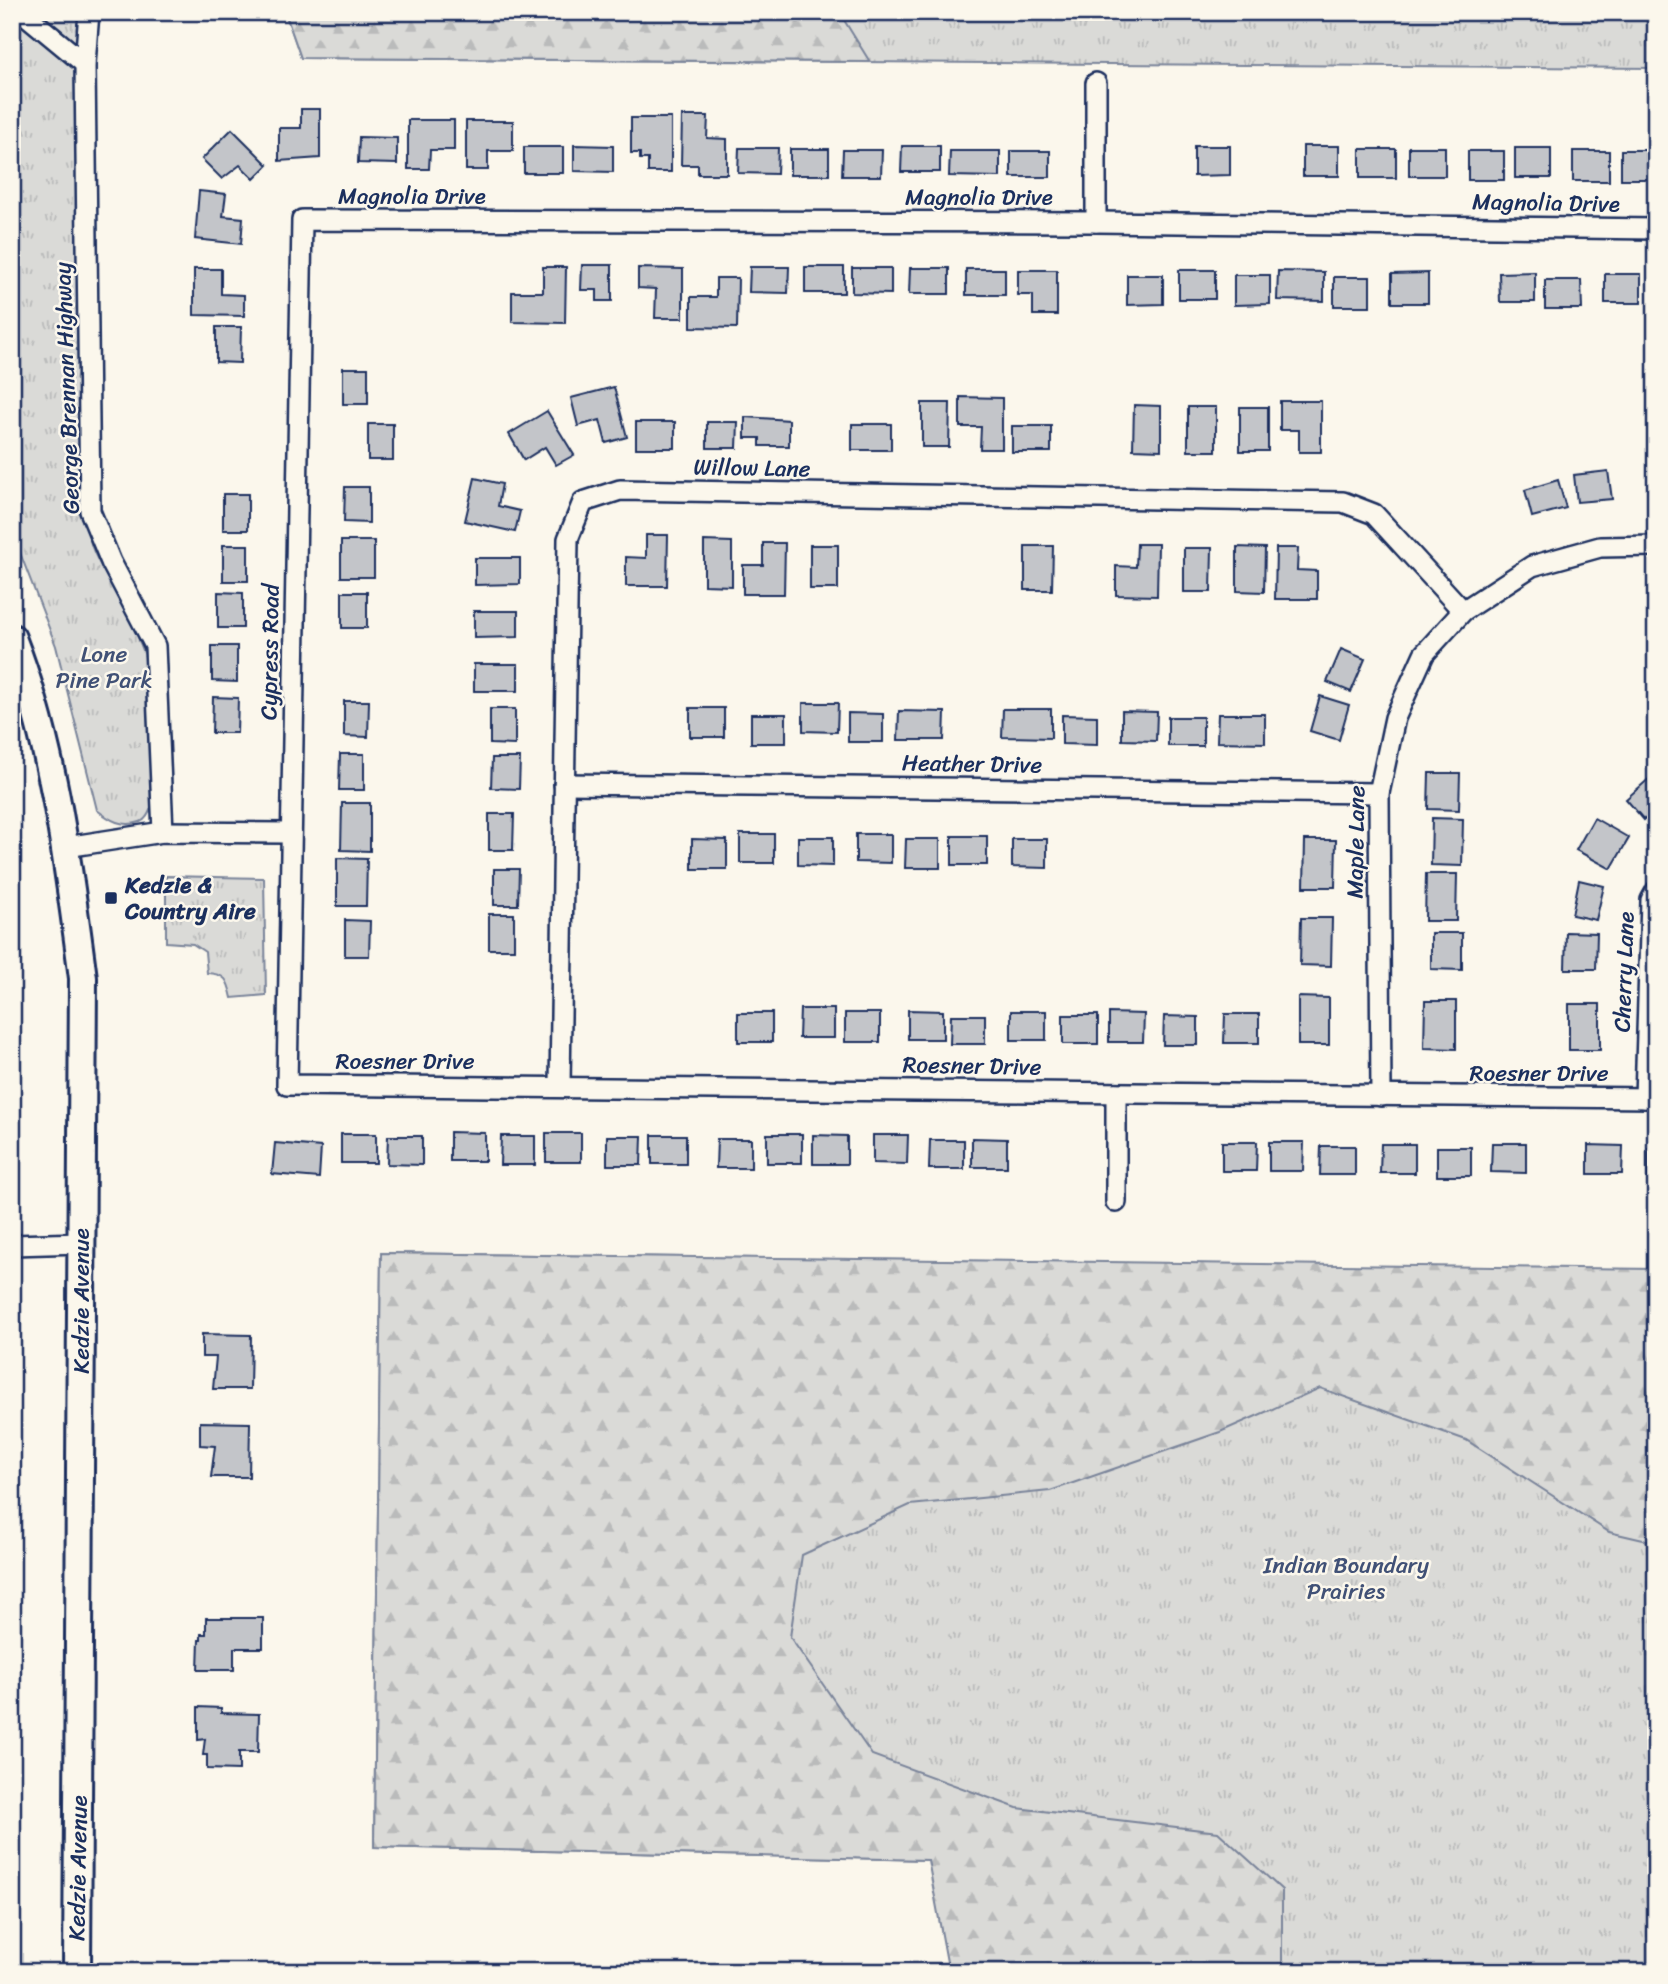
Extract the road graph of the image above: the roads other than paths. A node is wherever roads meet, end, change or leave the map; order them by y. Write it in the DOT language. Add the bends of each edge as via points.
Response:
graph roads {
  1 [pos="22,12"];
  2 [pos="89,12"];
  3 [pos="85,64"];
  4 [pos="1096,83"];
  5 [pos="302,220"];
  6 [pos="1096,222"];
  7 [pos="1656,229"];
  8 [pos="1656,546"];
  9 [pos="1463,611"];
  10 [pos="12,638"];
  11 [pos="564,784"];
  12 [pos="1378,793"];
  13 [pos="163,832"];
  14 [pos="291,833"];
  15 [pos="66,847"];
  16 [pos="1656,891"];
  17 [pos="287,1085"];
  18 [pos="560,1085"];
  19 [pos="1116,1093"];
  20 [pos="1381,1096"];
  21 [pos="1650,1098"];
  22 [pos="1116,1202"];
  23 [pos="82,1243"];
  24 [pos="12,1245"];
  25 [pos="77,1972"];
  1 -- 3 [label="street"];
  2 -- 3 [label="street, George Brennan Highway"];
  3 -- 13 [label="street, George Brennan Highway" via="90,511 155,646"];
  4 -- 6 [label="street"];
  5 -- 6 [label="street, Magnolia Drive"];
  5 -- 14 [label="street, Cypress Road"];
  6 -- 7 [label="street, Magnolia Drive"];
  8 -- 9 [label="street, Maple Lane" via="1600,547 1532,566"];
  9 -- 11 [label="street, Willow Lane" via="1374,514 1343,502 620,490 583,502 568,539"];
  9 -- 12 [label="street, Maple Lane" via="1424,654 1395,718"];
  10 -- 15 [label="main road, Kedzie Avenue" via="27,676"];
  11 -- 12 [label="street, Heather Drive"];
  11 -- 18 [label="street, Willow Lane"];
  12 -- 20 [label="street, Maple Lane"];
  13 -- 14 [label="street"];
  13 -- 15 [label="street"];
  14 -- 17 [label="street, Cypress Road"];
  15 -- 23 [label="main road, Kedzie Avenue" via="83,978"];
  16 -- 21 [label="street, Cherry Lane" via="1651,900"];
  17 -- 18 [label="street, Roesner Drive"];
  18 -- 19 [label="street, Roesner Drive"];
  19 -- 20 [label="street, Roesner Drive"];
  19 -- 22 [label="street"];
  20 -- 21 [label="street, Roesner Drive"];
  23 -- 24 [label="street"];
  23 -- 25 [label="main road, Kedzie Avenue"];
}
